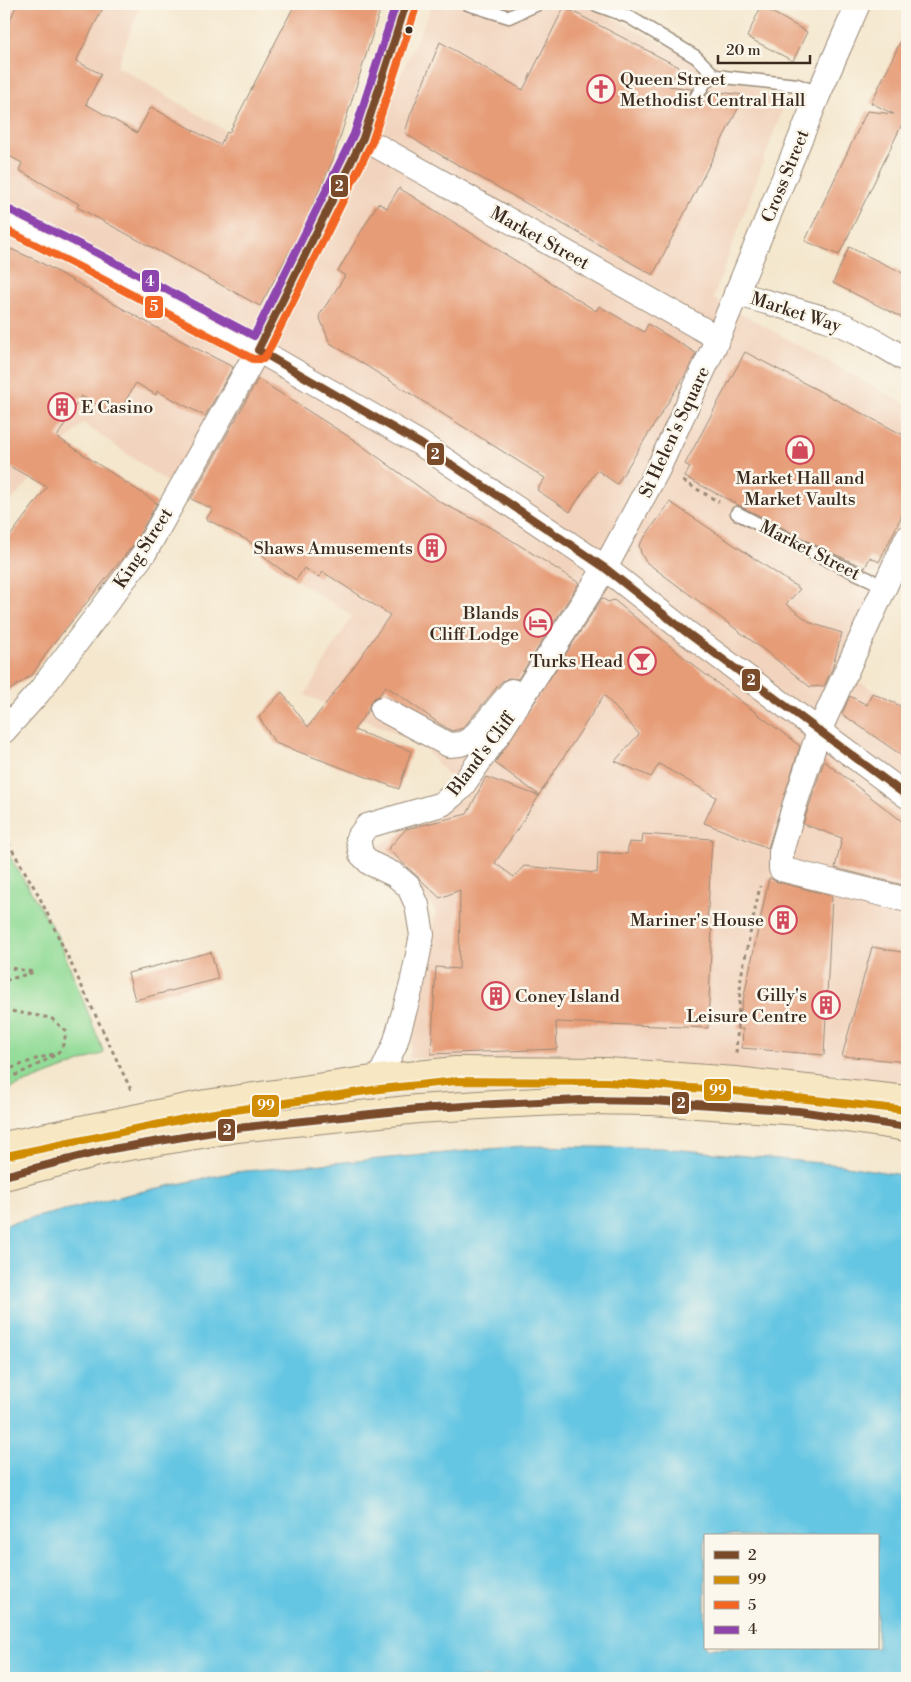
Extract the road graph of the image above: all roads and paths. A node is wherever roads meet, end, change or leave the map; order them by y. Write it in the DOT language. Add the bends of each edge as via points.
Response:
graph roads {
  1 [pos="406,4"];
  2 [pos="468,4"];
  3 [pos="538,4"];
  4 [pos="594,4"];
  5 [pos="858,4"];
  6 [pos="715,76"];
  7 [pos="819,93"];
  8 [pos="694,101"];
  9 [pos="363,138"];
  10 [pos="4,218"];
  11 [pos="736,293"];
  12 [pos="718,338"];
  13 [pos="258,350"];
  14 [pos="907,360"];
  15 [pos="658,469"];
  16 [pos="736,513"];
  17 [pos="907,538"];
  18 [pos="605,568"];
  19 [pos="884,586"];
  20 [pos="534,680"];
  21 [pos="382,709"];
  22 [pos="4,731"];
  23 [pos="819,731"];
  24 [pos="907,796"];
  25 [pos="4,836"];
  26 [pos="781,869"];
  27 [pos="907,900"];
  28 [pos="4,967"];
  29 [pos="4,981"];
  30 [pos="4,1010"];
  31 [pos="738,1029"];
  32 [pos="60,1052"];
  33 [pos="119,1062"];
  34 [pos="4,1071"];
  35 [pos="379,1079"];
  36 [pos="4,1080"];
  37 [pos="907,1100"];
  38 [pos="907,1127"];
  39 [pos="4,1146"];
  40 [pos="4,1176"];
  1 -- 9 [label="street, King Street"];
  2 -- 3 [label="lane" via="509,17"];
  4 -- 6 [label="lane" via="629,17 696,57"];
  5 -- 7 [label="street, Cross Street"];
  6 -- 7 [label="lane" via="797,85"];
  6 -- 8 [label="lane" via="705,82"];
  7 -- 11 [label="street, Cross Street"];
  9 -- 12 [label="street, Market Street"];
  9 -- 13 [label="street, King Street"];
  10 -- 13 [label="street"];
  11 -- 12 [label="street, St Helen's Square"];
  11 -- 14 [label="street, Market Way" via="830,320"];
  12 -- 15 [label="street, St Helen's Square"];
  13 -- 18 [label="street" via="421,444"];
  13 -- 22 [label="street, King Street" via="145,552 39,692"];
  15 -- 16 [label="path"];
  15 -- 18 [label="street, St Helen's Square"];
  16 -- 19 [label="lane, Market Street"];
  17 -- 19 [label="street"];
  18 -- 20 [label="street, Bland's Cliff"];
  18 -- 23 [label="street"];
  19 -- 23 [label="street"];
  20 -- 21 [label="street" via="514,688 471,740 460,744 449,745"];
  20 -- 35 [label="street, Bland's Cliff" via="460,789 442,804 367,826 358,838 361,854 370,863 395,875 409,887 417,905 422,936 396,1044"];
  23 -- 24 [label="street"];
  23 -- 26 [label="street" via="781,852"];
  25 -- 33 [label="path" via="38,894"];
  26 -- 27 [label="street"];
  26 -- 31 [label="path" via="763,872 741,977"];
  28 -- 29 [label="path" via="34,972"];
  30 -- 32 [label="path" via="51,1018 66,1031"];
  32 -- 34 [label="path"];
  32 -- 36 [label="path"];
  35 -- 37 [label="street" via="456,1071 607,1072 735,1081"];
  35 -- 39 [label="street" via="206,1104"];
  38 -- 40 [label="street" via="799,1111 652,1102 580,1100 494,1104 237,1128 106,1150"];
}
